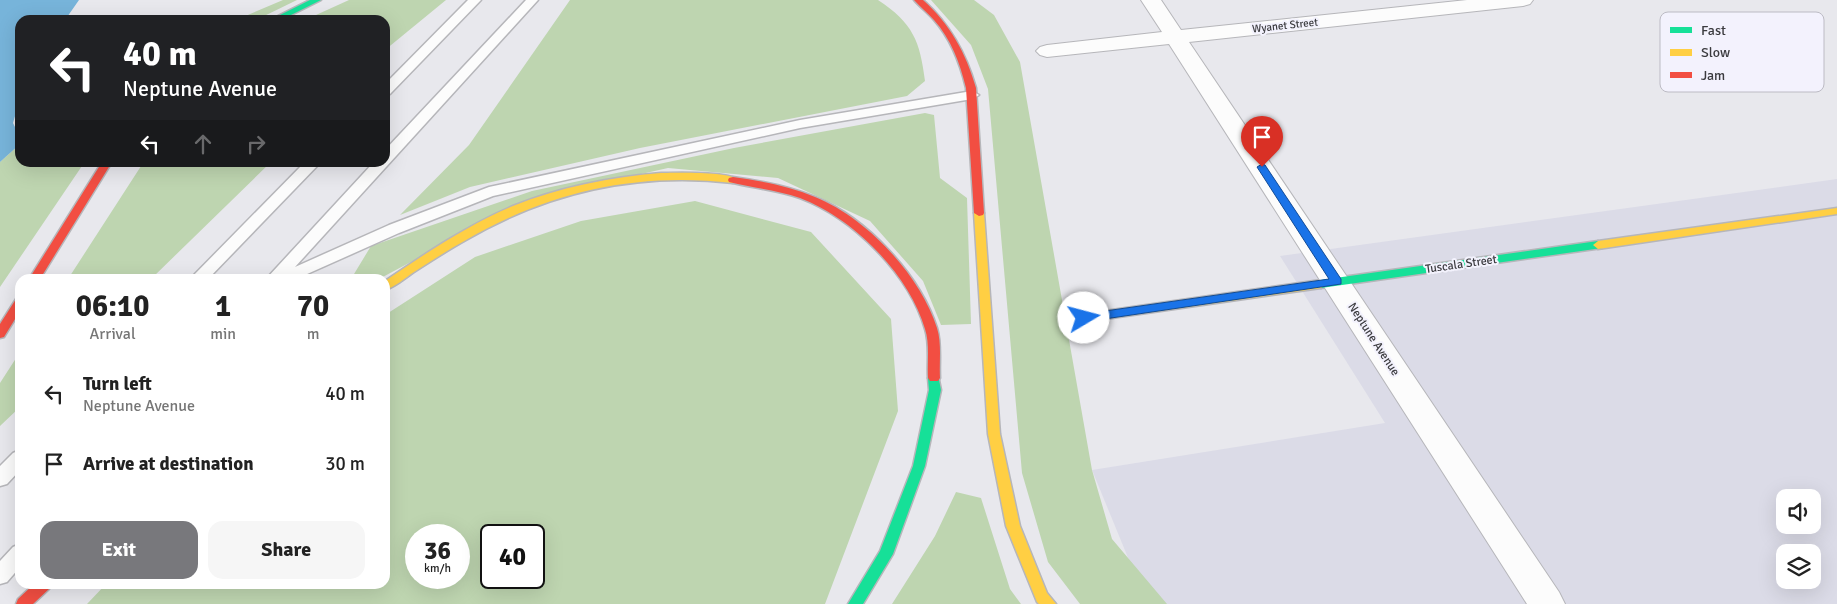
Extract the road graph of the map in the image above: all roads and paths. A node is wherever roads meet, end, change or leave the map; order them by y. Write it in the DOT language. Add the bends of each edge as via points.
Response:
graph roads {
  1 [pos="317,0"];
  2 [pos="475,0"];
  3 [pos="532,0"];
  4 [pos="918,0"];
  5 [pos="1151,0"];
  6 [pos="1523,0"];
  7 [pos="285,15"];
  8 [pos="1176,37"];
  9 [pos="1047,51"];
  10 [pos="390,86"];
  11 [pos="972,95"];
  12 [pos="390,154"];
  13 [pos="104,167"];
  14 [pos="309,167"];
  15 [pos="377,167"];
  16 [pos="1837,211"];
  17 [pos="37,274"];
  18 [pos="203,274"];
  19 [pos="279,274"];
  20 [pos="292,274"];
  21 [pos="1337,282"];
  22 [pos="390,283"];
  23 [pos="15,310"];
  24 [pos="1084,318"];
  25 [pos="0,334"];
  26 [pos="15,463"];
  27 [pos="0,478"];
  28 [pos="15,558"];
  29 [pos="0,575"];
  30 [pos="39,589"];
  31 [pos="23,604"];
  32 [pos="855,604"];
  33 [pos="1049,604"];
  34 [pos="1547,604"];
  1 -- 7 [label="main road"];
  2 -- 10 [label="lane"];
  3 -- 12 [label="lane"];
  4 -- 11 [label="main road" via="948,27 956,41 964,56"];
  5 -- 8 [label="street, Neptune Avenue"];
  6 -- 8 [label="street, Wyanet Street"];
  8 -- 9 [label="street, Wyanet Street"];
  8 -- 21 [label="street, Neptune Avenue"];
  11 -- 20 [label="lane" via="800,124 489,192"];
  11 -- 33 [label="main road" via="994,434 1012,526 1042,597"];
  13 -- 17 [label="main road"];
  14 -- 18 [label="lane"];
  15 -- 19 [label="lane"];
  16 -- 21 [label="main road, Tuscala Street"];
  21 -- 24 [label="main road, Tuscala Street"];
  21 -- 34 [label="street, Neptune Avenue"];
  22 -- 32 [label="main road" via="436,252 511,212 576,189 650,175 709,176 762,184 820,204 867,235 905,276 930,329 935,390 919,466 886,554"];
  23 -- 25 [label="main road"];
  26 -- 27 [label="lane"];
  28 -- 29 [label="lane"];
  30 -- 31 [label="main road"];
}
